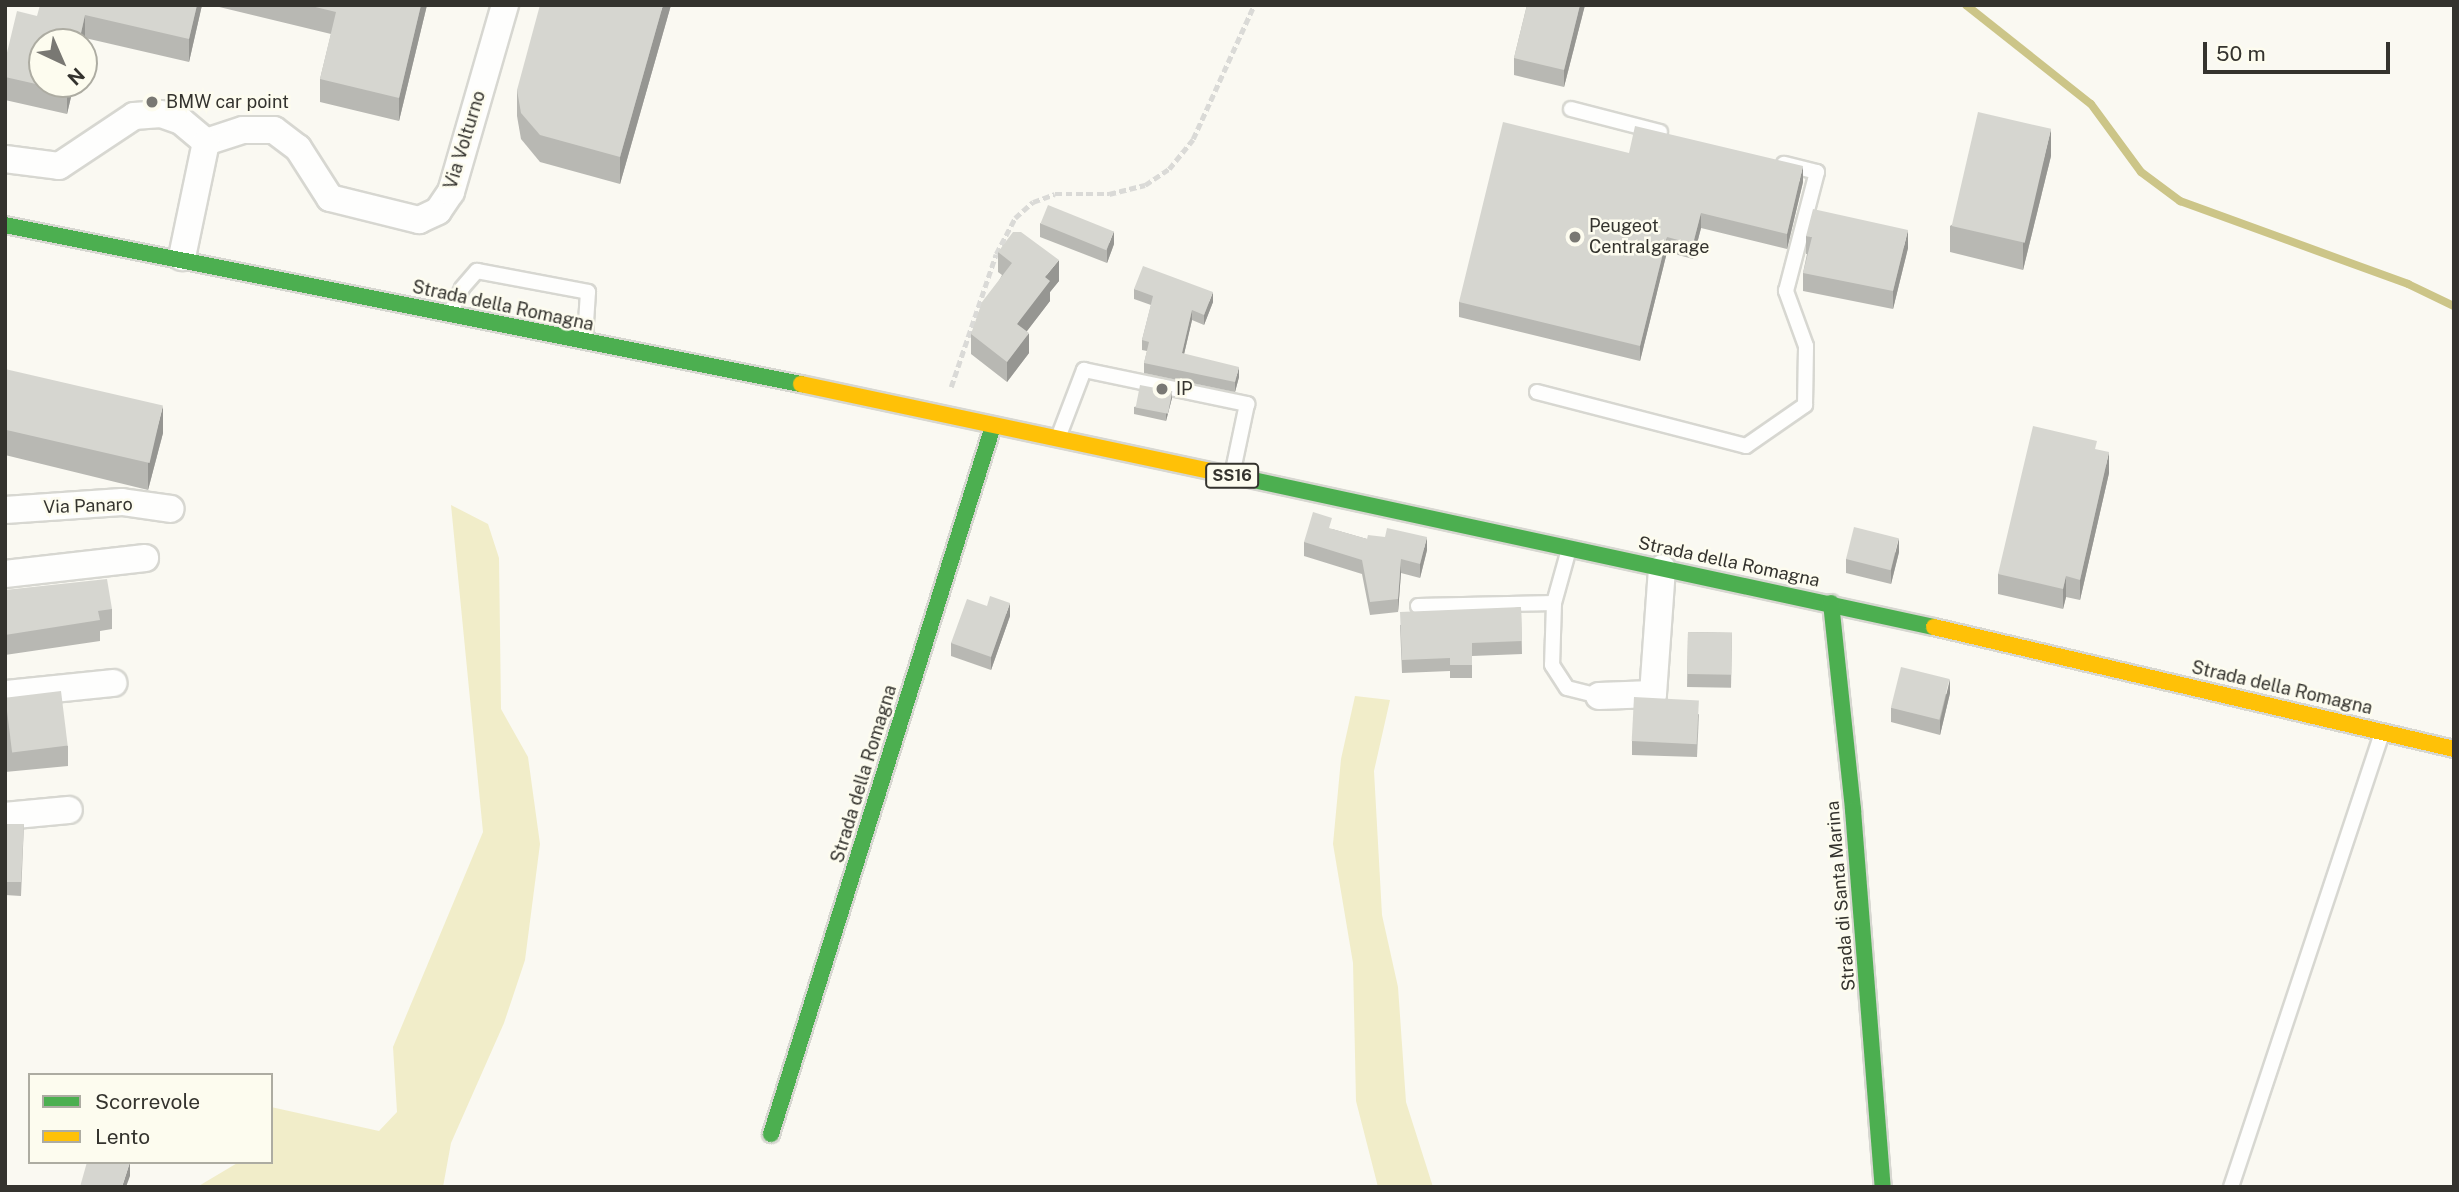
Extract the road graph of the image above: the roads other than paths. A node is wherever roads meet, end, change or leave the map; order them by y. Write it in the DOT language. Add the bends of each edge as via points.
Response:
graph roads {
  1 [pos="505,5"];
  2 [pos="1571,109"];
  3 [pos="1674,136"];
  4 [pos="206,142"];
  5 [pos="5,159"];
  6 [pos="1765,159"];
  7 [pos="5,225"];
  8 [pos="181,257"];
  9 [pos="450,313"];
  10 [pos="584,343"];
  11 [pos="1536,392"];
  12 [pos="993,426"];
  13 [pos="1057,439"];
  14 [pos="1232,476"];
  15 [pos="171,509"];
  16 [pos="5,510"];
  17 [pos="1569,548"];
  18 [pos="145,558"];
  19 [pos="1662,568"];
  20 [pos="5,574"];
  21 [pos="1554,603"];
  22 [pos="1831,603"];
  23 [pos="1418,606"];
  24 [pos="113,683"];
  25 [pos="5,694"];
  26 [pos="1599,696"];
  27 [pos="2382,731"];
  28 [pos="2454,749"];
  29 [pos="69,810"];
  30 [pos="5,816"];
  31 [pos="771,1134"];
  32 [pos="1883,1187"];
  33 [pos="2231,1187"];
  1 -- 4 [label="street, Via Volturno" via="451,192 439,211 419,220 330,198 298,148 274,130 243,130"];
  2 -- 3 [label="lane"];
  4 -- 5 [label="street" via="171,118 134,116 59,166"];
  4 -- 8 [label="street"];
  6 -- 11 [label="lane" via="1817,172 1786,291 1806,346 1805,405 1746,446"];
  7 -- 8 [label="main road, Strada della Romagna / SS16"];
  8 -- 9 [label="main road, Strada della Romagna / SS16"];
  9 -- 10 [label="main road, Strada della Romagna / SS16"];
  9 -- 10 [label="lane" via="477,271 588,292"];
  10 -- 12 [label="main road, Strada della Romagna / SS16"];
  12 -- 13 [label="main road, Strada della Romagna / SS16"];
  12 -- 31 [label="main road, Strada della Romagna"];
  13 -- 14 [label="main road, Strada della Romagna / SS16"];
  13 -- 14 [label="lane" via="1084,370 1234,401 1247,404"];
  14 -- 17 [label="main road, Strada della Romagna / SS16"];
  15 -- 16 [label="street, Via Panaro" via="122,502"];
  17 -- 19 [label="main road, Strada della Romagna / SS16"];
  17 -- 21 [label="lane"];
  18 -- 20 [label="street"];
  19 -- 22 [label="main road, Strada della Romagna / SS16"];
  19 -- 26 [label="street" via="1653,694"];
  21 -- 23 [label="lane"];
  21 -- 26 [label="lane" via="1552,664 1567,688"];
  22 -- 27 [label="main road, Strada della Romagna / SS16"];
  22 -- 32 [label="main road, Strada di Santa Marina" via="1852,796"];
  24 -- 25 [label="street"];
  27 -- 28 [label="main road, Strada della Romagna / SS16"];
  27 -- 33 [label="lane"];
  29 -- 30 [label="street"];
}
